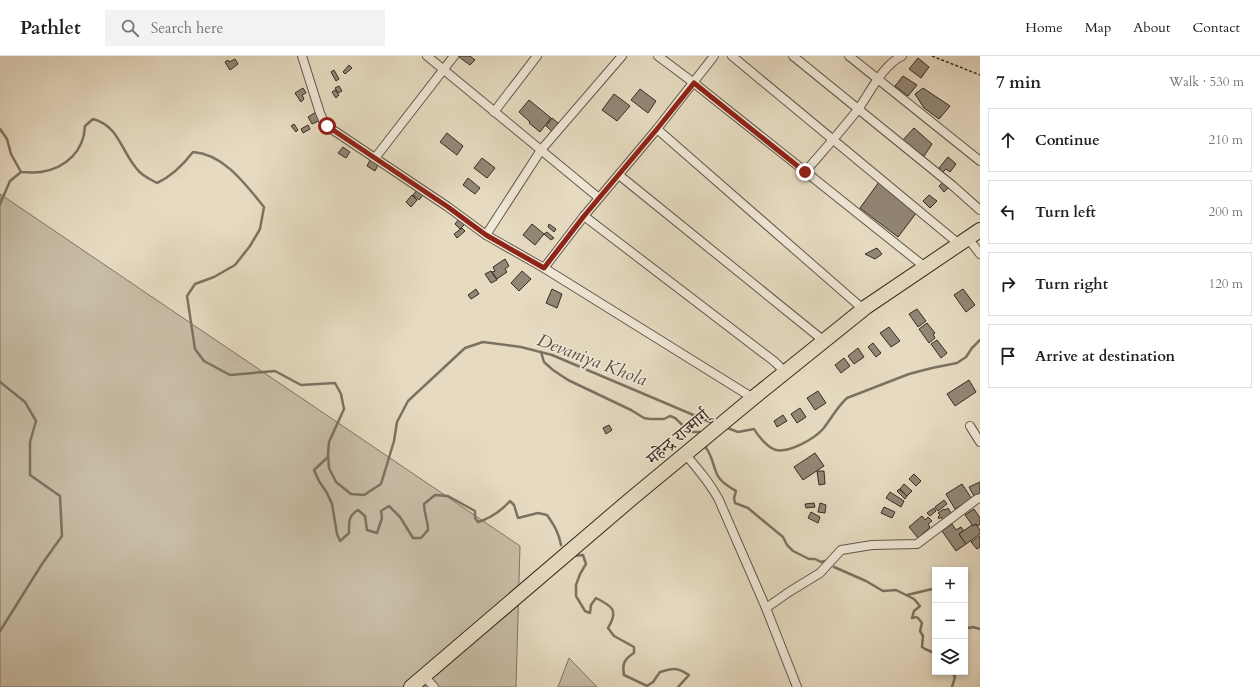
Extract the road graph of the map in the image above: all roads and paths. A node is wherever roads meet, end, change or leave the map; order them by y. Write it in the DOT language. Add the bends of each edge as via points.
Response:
graph roads {
  1 [pos="302,56"];
  2 [pos="426,56"];
  3 [pos="454,56"];
  4 [pos="537,56"];
  5 [pos="622,56"];
  6 [pos="658,56"];
  7 [pos="714,56"];
  8 [pos="732,56"];
  9 [pos="793,56"];
  10 [pos="849,56"];
  11 [pos="902,56"];
  12 [pos="932,56"];
  13 [pos="443,70"];
  14 [pos="980,75"];
  15 [pos="878,80"];
  16 [pos="694,83"];
  17 [pos="858,108"];
  18 [pos="494,112"];
  19 [pos="657,129"];
  20 [pos="833,139"];
  21 [pos="542,150"];
  22 [pos="375,158"];
  23 [pos="980,161"];
  24 [pos="805,172"];
  25 [pos="619,175"];
  26 [pos="599,198"];
  27 [pos="980,210"];
  28 [pos="584,216"];
  29 [pos="980,230"];
  30 [pos="486,235"];
  31 [pos="964,241"];
  32 [pos="980,254"];
  33 [pos="925,267"];
  34 [pos="544,268"];
  35 [pos="863,309"];
  36 [pos="824,341"];
  37 [pos="785,372"];
  38 [pos="753,398"];
  39 [pos="970,426"];
  40 [pos="980,442"];
  41 [pos="685,454"];
  42 [pos="980,498"];
  43 [pos="766,608"];
  44 [pos="424,676"];
  45 [pos="411,687"];
  46 [pos="434,687"];
  47 [pos="797,687"];
  1 -- 22 [label="street" via="324,122"];
  2 -- 13 [label="street"];
  3 -- 13 [label="street"];
  4 -- 18 [label="street"];
  5 -- 21 [label="street"];
  6 -- 16 [label="street"];
  7 -- 16 [label="street"];
  8 -- 20 [label="street"];
  9 -- 17 [label="street"];
  10 -- 15 [label="street"];
  11 -- 15 [label="street" via="895,59"];
  12 -- 14 [label="path"];
  13 -- 18 [label="street"];
  13 -- 22 [label="street"];
  15 -- 17 [label="street"];
  15 -- 23 [label="street"];
  16 -- 19 [label="street"];
  16 -- 24 [label="street"];
  17 -- 20 [label="street"];
  17 -- 27 [label="street"];
  18 -- 21 [label="street"];
  19 -- 25 [label="street"];
  19 -- 35 [label="street"];
  20 -- 24 [label="street"];
  20 -- 31 [label="street"];
  21 -- 26 [label="street"];
  21 -- 30 [label="street"];
  22 -- 30 [label="street"];
  24 -- 33 [label="street"];
  25 -- 26 [label="street"];
  25 -- 36 [label="street"];
  26 -- 28 [label="street"];
  28 -- 34 [label="street"];
  28 -- 37 [label="street"];
  29 -- 31 [label="highway, महेन्द्र राज्मार्ग्"];
  30 -- 34 [label="street"];
  31 -- 32 [label="street"];
  31 -- 33 [label="highway, महेन्द्र राज्मार्ग्"];
  33 -- 35 [label="highway, महेन्द्र राज्मार्ग्"];
  34 -- 38 [label="street"];
  35 -- 36 [label="highway, महेन्द्र राज्मार्ग्"];
  36 -- 37 [label="highway, महेन्द्र राज्मार्ग्"];
  37 -- 38 [label="highway, महेन्द्र राज्मार्ग्"];
  38 -- 41 [label="highway, महेन्द्र राज्मार्ग्"];
  39 -- 40 [label="street"];
  41 -- 43 [label="street" via="712,486"];
  41 -- 44 [label="highway, महेन्द्र राज्मार्ग्"];
  42 -- 43 [label="street" via="916,544 872,545 841,550 824,569"];
  43 -- 47 [label="street"];
  44 -- 45 [label="highway, महेन्द्र राज्मार्ग्"];
  44 -- 46 [label="street"];
}
